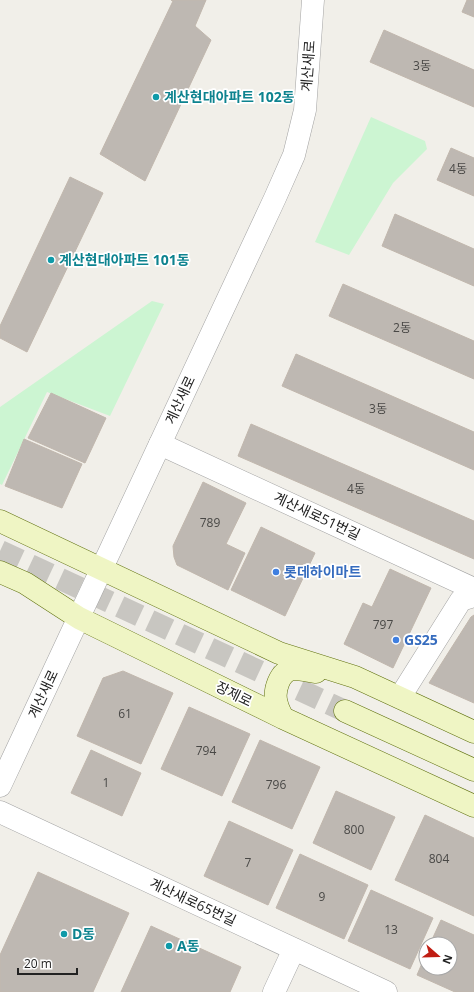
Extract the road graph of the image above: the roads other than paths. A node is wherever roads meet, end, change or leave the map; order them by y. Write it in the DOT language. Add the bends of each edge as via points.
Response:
graph roads {
  1 [pos="313,0"];
  2 [pos="160,444"];
  3 [pos="0,521"];
  4 [pos="102,569"];
  5 [pos="0,572"];
  6 [pos="474,589"];
  7 [pos="474,596"];
  8 [pos="79,618"];
  9 [pos="355,677"];
  10 [pos="400,697"];
  11 [pos="345,711"];
  12 [pos="283,718"];
  13 [pos="474,732"];
  14 [pos="474,770"];
  15 [pos="0,786"];
  16 [pos="474,806"];
  17 [pos="0,812"];
  18 [pos="294,949"];
  19 [pos="274,992"];
  20 [pos="386,992"];
  1 -- 2 [label="street, 계산새로" via="305,110 294,155"];
  2 -- 4 [label="street, 계산새로"];
  2 -- 6 [label="street, 계산새로51번길"];
  3 -- 4 [label="main road"];
  4 -- 8 [label="street, 계산새로"];
  4 -- 9 [label="main road" via="279,653"];
  5 -- 8 [label="main road, 장제로" via="25,583"];
  7 -- 10 [label="street" via="461,600"];
  8 -- 12 [label="main road, 장제로"];
  8 -- 15 [label="street, 계산새로"];
  9 -- 10 [label="main road"];
  9 -- 12 [label="main road" via="293,669 283,675 276,687 276,703"];
  10 -- 13 [label="main road"];
  11 -- 14 [label="main road"];
  12 -- 16 [label="main road, 장제로"];
  17 -- 18 [label="street, 계산새로65번길"];
  18 -- 19 [label="street"];
  18 -- 20 [label="street, 계산새로65번길"];
}
